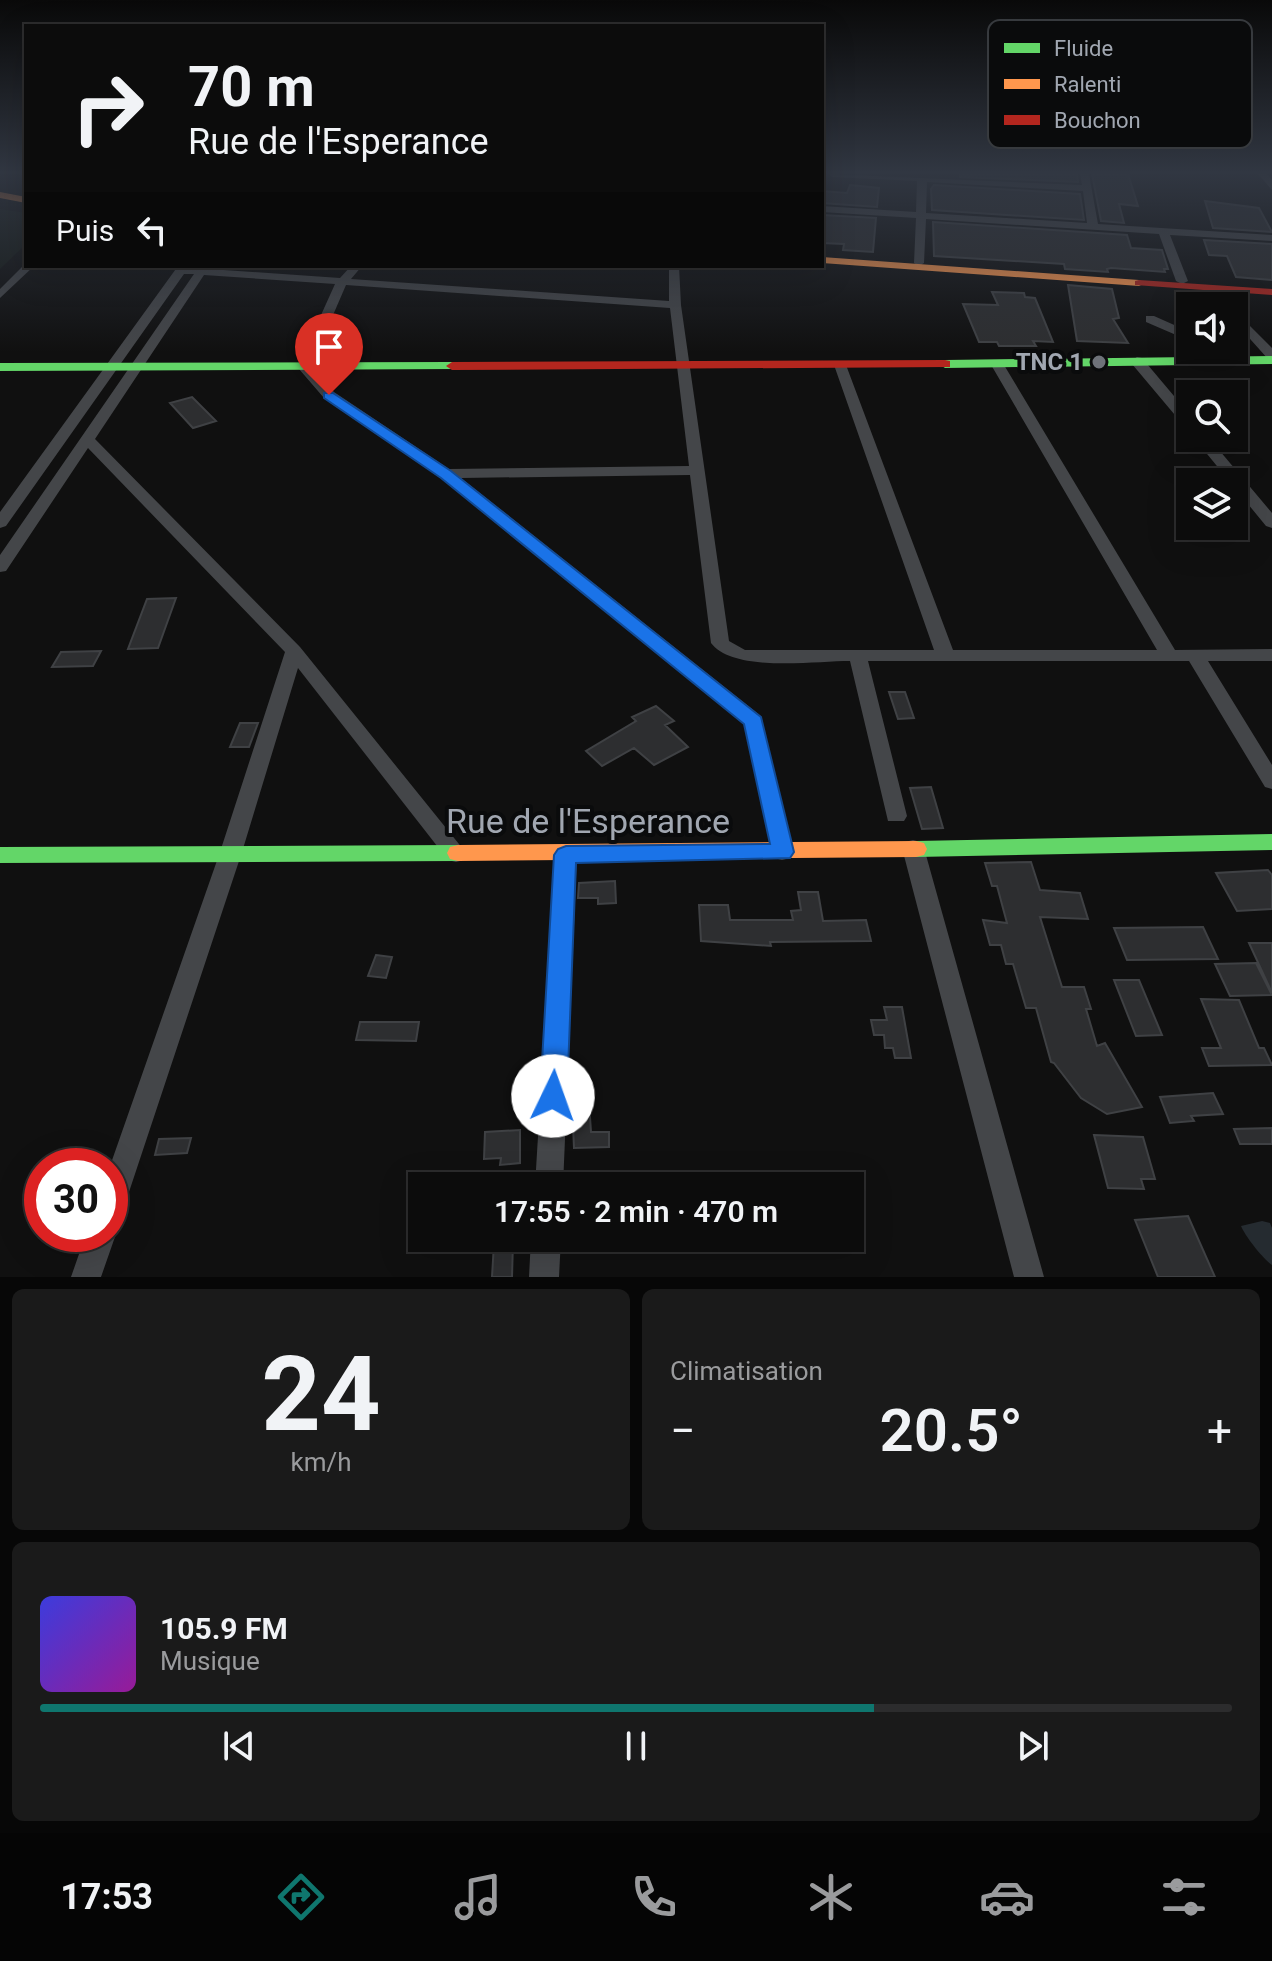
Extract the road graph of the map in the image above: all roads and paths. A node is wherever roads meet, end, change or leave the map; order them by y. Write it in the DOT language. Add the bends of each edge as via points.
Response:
graph roads {
  1 [pos="921,234"];
  2 [pos="1165,234"];
  3 [pos="1193,234"];
  4 [pos="1272,238"];
  5 [pos="24,257"];
  6 [pos="824,258"];
  7 [pos="824,258"];
  8 [pos="919,263"];
  9 [pos="27,268"];
  10 [pos="182,268"];
  11 [pos="203,268"];
  12 [pos="355,268"];
  13 [pos="674,268"];
  14 [pos="0,280"];
  15 [pos="1182,281"];
  16 [pos="342,282"];
  17 [pos="1272,290"];
  18 [pos="0,295"];
  19 [pos="675,305"];
  20 [pos="1150,319"];
  21 [pos="1248,330"];
  22 [pos="1176,331"];
  23 [pos="1248,356"];
  24 [pos="1176,358"];
  25 [pos="1272,358"];
  26 [pos="1137,361"];
  27 [pos="996,363"];
  28 [pos="684,365"];
  29 [pos="840,365"];
  30 [pos="112,366"];
  31 [pos="136,366"];
  32 [pos="304,366"];
  33 [pos="0,367"];
  34 [pos="1176,407"];
  35 [pos="87,439"];
  36 [pos="1213,452"];
  37 [pos="698,470"];
  38 [pos="446,474"];
  39 [pos="0,523"];
  40 [pos="1272,523"];
  41 [pos="0,567"];
  42 [pos="294,651"];
  43 [pos="1195,655"];
  44 [pos="1272,655"];
  45 [pos="858,657"];
  46 [pos="946,657"];
  47 [pos="1170,657"];
  48 [pos="1272,782"];
  49 [pos="896,816"];
  50 [pos="1272,842"];
  51 [pos="913,848"];
  52 [pos="231,852"];
  53 [pos="782,852"];
  54 [pos="456,854"];
  55 [pos="0,855"];
  56 [pos="566,855"];
  57 [pos="128,1154"];
  58 [pos="550,1172"];
  59 [pos="95,1252"];
  60 [pos="545,1252"];
  61 [pos="86,1277"];
  62 [pos="544,1277"];
  63 [pos="1029,1277"];
  1 -- 8 [label="street"];
  2 -- 15 [label="street"];
  3 -- 4 [label="street"];
  5 -- 14 [label="street"];
  6 -- 8 [label="street"];
  7 -- 17 [label="street"];
  8 -- 15 [label="street"];
  9 -- 18 [label="street"];
  10 -- 11 [label="street"];
  10 -- 30 [label="street"];
  11 -- 16 [label="street"];
  11 -- 31 [label="street"];
  12 -- 16 [label="street"];
  13 -- 19 [label="street"];
  15 -- 17 [label="street"];
  16 -- 19 [label="street"];
  16 -- 32 [label="street"];
  19 -- 28 [label="street"];
  20 -- 22 [label="street"];
  21 -- 25 [label="street"];
  23 -- 25 [label="street"];
  24 -- 26 [label="street"];
  26 -- 27 [label="street"];
  26 -- 34 [label="street"];
  27 -- 29 [label="street"];
  27 -- 47 [label="street"];
  28 -- 29 [label="street"];
  28 -- 32 [label="street"];
  28 -- 37 [label="street"];
  29 -- 46 [label="street"];
  30 -- 31 [label="street"];
  30 -- 33 [label="street"];
  30 -- 39 [label="street"];
  31 -- 32 [label="street"];
  31 -- 35 [label="street"];
  32 -- 38 [label="street" via="329,395"];
  35 -- 41 [label="street"];
  35 -- 42 [label="street"];
  36 -- 40 [label="street"];
  37 -- 38 [label="street"];
  37 -- 45 [label="street" via="720,643 743,656"];
  38 -- 53 [label="street" via="754,721"];
  42 -- 52 [label="street"];
  42 -- 54 [label="street"];
  43 -- 44 [label="street"];
  43 -- 47 [label="street"];
  43 -- 48 [label="street"];
  45 -- 46 [label="street"];
  45 -- 49 [label="street"];
  46 -- 47 [label="street"];
  50 -- 51 [label="street, Rue de l'Esperance"];
  51 -- 53 [label="street, Rue de l'Esperance"];
  51 -- 63 [label="street"];
  52 -- 54 [label="street, Rue de l'Esperance"];
  52 -- 55 [label="street, Rue de l'Esperance"];
  52 -- 57 [label="street"];
  53 -- 56 [label="street, Rue de l'Esperance"];
  54 -- 56 [label="street, Rue de l'Esperance"];
  56 -- 58 [label="street"];
  59 -- 61 [label="street"];
  60 -- 62 [label="street"];
}
